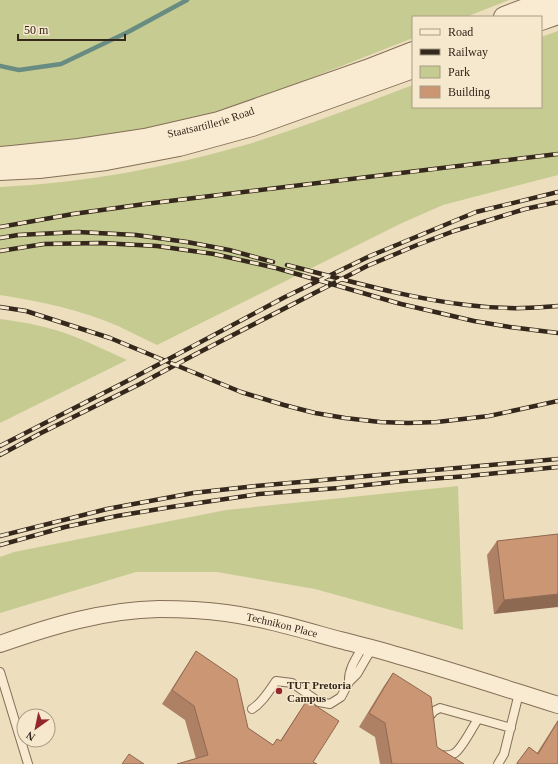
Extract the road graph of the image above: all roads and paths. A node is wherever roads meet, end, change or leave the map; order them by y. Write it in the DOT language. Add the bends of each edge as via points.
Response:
graph roads {
  1 [pos="549,0"];
  2 [pos="558,14"];
  3 [pos="507,16"];
  4 [pos="542,20"];
  5 [pos="412,52"];
  6 [pos="412,68"];
  7 [pos="0,157"];
  8 [pos="0,170"];
  9 [pos="0,644"];
  10 [pos="367,647"];
  11 [pos="0,672"];
  12 [pos="519,693"];
  13 [pos="558,705"];
  14 [pos="252,709"];
  15 [pos="478,719"];
  16 [pos="511,728"];
  17 [pos="431,730"];
  18 [pos="434,750"];
  19 [pos="28,764"];
  20 [pos="498,764"];
  1 -- 3 [label="street"];
  2 -- 4 [label="street"];
  5 -- 7 [label="street, Staatsartillerie Road" via="219,122 145,139"];
  6 -- 8 [label="street, Staatsartillerie Road" via="252,126 179,146 106,160"];
  9 -- 10 [label="street, Technikon Place" via="69,622 103,615 130,611 193,610 279,623"];
  10 -- 12 [label="street, Technikon Place"];
  10 -- 14 [label="lane" via="357,674 341,697 330,704 320,702 292,682 276,681"];
  11 -- 19 [label="lane"];
  12 -- 13 [label="street, Technikon Place"];
  12 -- 16 [label="lane"];
  15 -- 16 [label="lane"];
  15 -- 17 [label="lane" via="440,708 429,717"];
  15 -- 18 [label="lane" via="454,753 447,756"];
  16 -- 20 [label="lane" via="504,754"];
}
